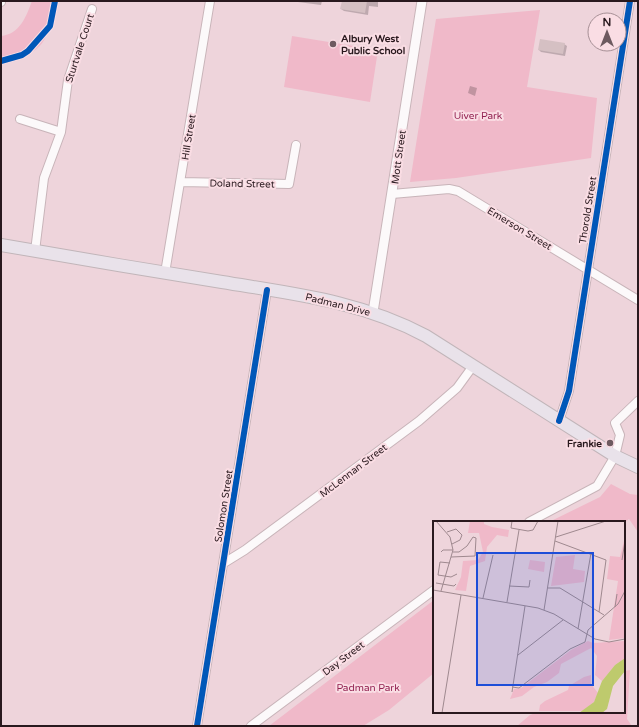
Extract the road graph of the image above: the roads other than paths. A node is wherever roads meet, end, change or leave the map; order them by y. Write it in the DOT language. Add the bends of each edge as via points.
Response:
graph roads {
  1 [pos="210,1"];
  2 [pos="422,1"];
  3 [pos="630,1"];
  4 [pos="92,9"];
  5 [pos="20,119"];
  6 [pos="61,132"];
  7 [pos="296,145"];
  8 [pos="180,182"];
  9 [pos="392,194"];
  10 [pos="1,245"];
  11 [pos="35,251"];
  12 [pos="588,269"];
  13 [pos="165,273"];
  14 [pos="267,290"];
  15 [pos="638,300"];
  16 [pos="372,312"];
  17 [pos="473,366"];
  18 [pos="638,401"];
  19 [pos="559,421"];
  20 [pos="615,456"];
  21 [pos="638,466"];
  22 [pos="531,521"];
  23 [pos="224,563"];
  24 [pos="433,591"];
  25 [pos="198,726"];
  26 [pos="251,726"];
  1 -- 8 [label="street, Hill Street"];
  2 -- 9 [label="street, Mott Street"];
  3 -- 12 [label="street, Thorold Street"];
  4 -- 6 [label="street, Sturtvale Court" via="68,80"];
  5 -- 6 [label="street"];
  6 -- 11 [label="street, Sturtvale Court" via="44,178"];
  7 -- 8 [label="street, Doland Street" via="289,184"];
  8 -- 13 [label="street, Hill Street"];
  9 -- 12 [label="street, Emerson Street" via="458,191"];
  9 -- 16 [label="street, Mott Street"];
  10 -- 11 [label="main road, Padman Drive"];
  11 -- 13 [label="main road, Padman Drive"];
  12 -- 15 [label="street, Emerson Street"];
  12 -- 19 [label="street, Thorold Street" via="569,391"];
  13 -- 14 [label="main road, Padman Drive"];
  14 -- 16 [label="main road, Padman Drive" via="338,302"];
  14 -- 23 [label="street, Solomon Street"];
  16 -- 17 [label="main road, Padman Drive" via="407,326"];
  17 -- 19 [label="main road, Padman Drive"];
  17 -- 23 [label="street, McLennan Street" via="458,388 419,421"];
  18 -- 20 [label="street" via="615,423 620,435"];
  19 -- 20 [label="main road, Padman Drive"];
  20 -- 21 [label="main road, Padman Drive"];
  20 -- 22 [label="street" via="597,486"];
  23 -- 25 [label="street, Solomon Street"];
  24 -- 26 [label="street, Day Street"];
}
